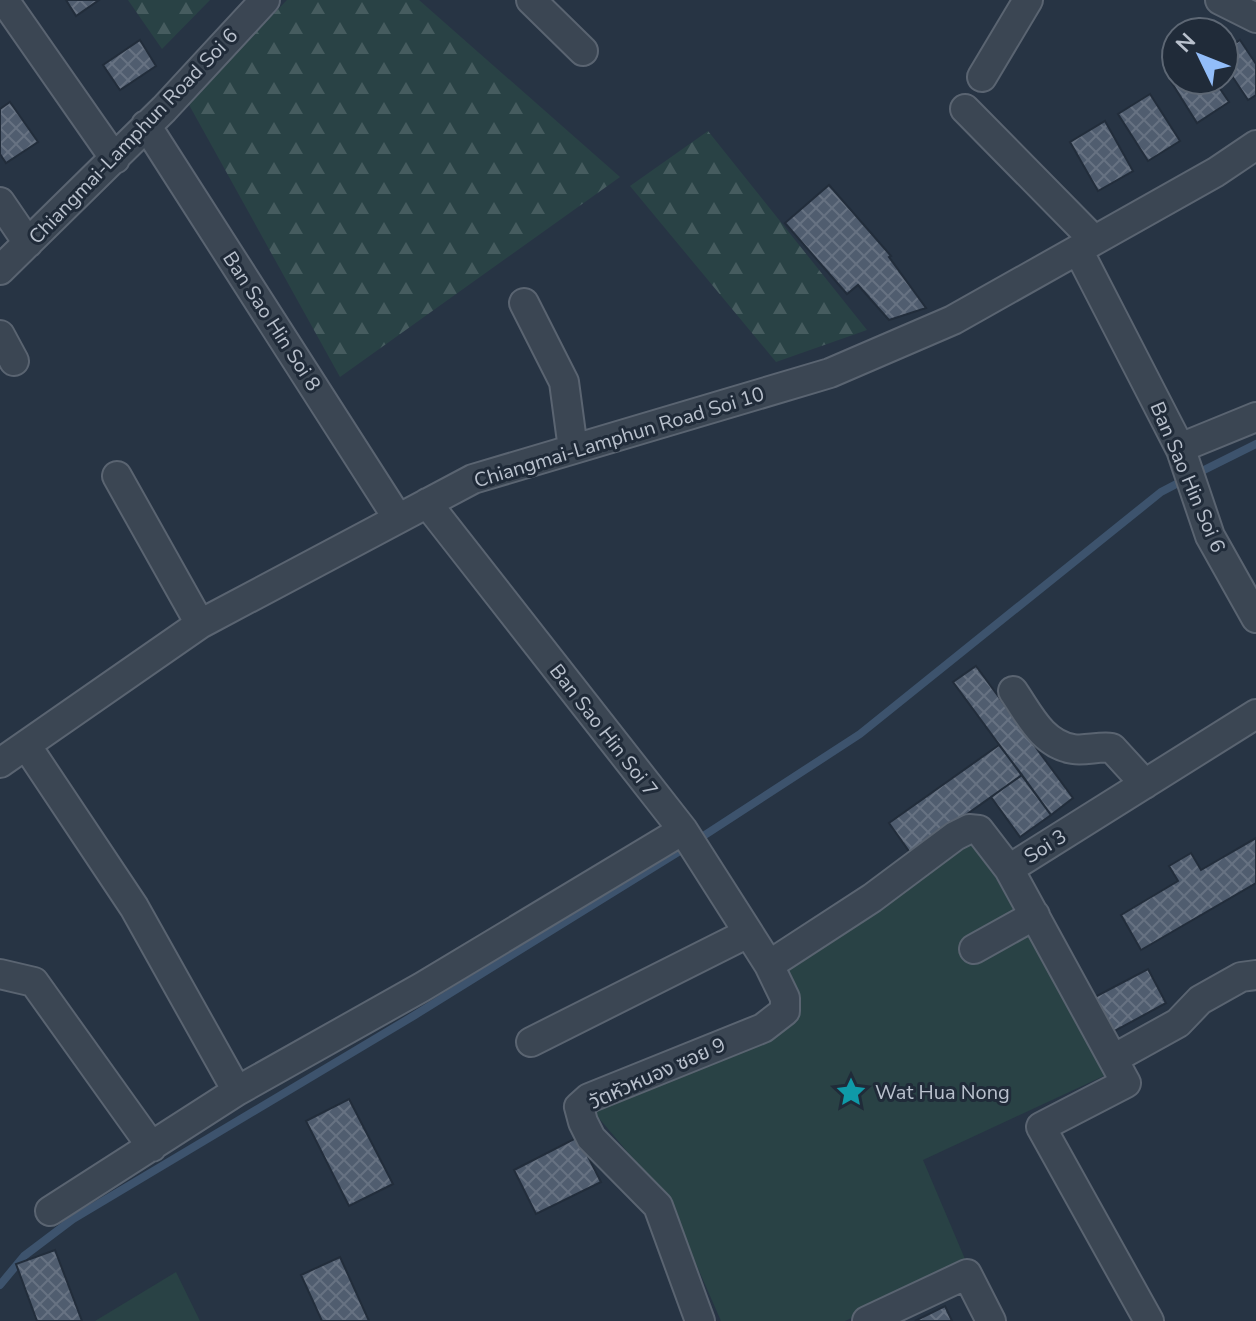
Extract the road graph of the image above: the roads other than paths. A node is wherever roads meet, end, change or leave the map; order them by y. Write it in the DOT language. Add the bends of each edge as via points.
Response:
graph roads {
  1 [pos="4,0"];
  2 [pos="265,0"];
  3 [pos="531,0"];
  4 [pos="1028,0"];
  5 [pos="1220,0"];
  6 [pos="1256,18"];
  7 [pos="583,51"];
  8 [pos="982,77"];
  9 [pos="965,109"];
  10 [pos="146,125"];
  11 [pos="1256,145"];
  12 [pos="115,159"];
  13 [pos="0,202"];
  14 [pos="28,243"];
  15 [pos="1086,245"];
  16 [pos="0,270"];
  17 [pos="524,303"];
  18 [pos="0,335"];
  19 [pos="14,361"];
  20 [pos="1256,417"];
  21 [pos="573,449"];
  22 [pos="1180,449"];
  23 [pos="117,476"];
  24 [pos="427,503"];
  25 [pos="397,517"];
  26 [pos="1256,618"];
  27 [pos="200,624"];
  28 [pos="1013,691"];
  29 [pos="1256,714"];
  30 [pos="26,745"];
  31 [pos="0,763"];
  32 [pos="1145,784"];
  33 [pos="683,830"];
  34 [pos="1009,869"];
  35 [pos="1035,915"];
  36 [pos="748,933"];
  37 [pos="974,949"];
  38 [pos="769,965"];
  39 [pos="0,974"];
  40 [pos="1256,975"];
  41 [pos="531,1042"];
  42 [pos="1113,1059"];
  43 [pos="237,1091"];
  44 [pos="152,1147"];
  45 [pos="50,1211"];
  46 [pos="700,1321"];
  47 [pos="867,1321"];
  48 [pos="991,1321"];
  49 [pos="1149,1321"];
  1 -- 12 [label="street"];
  2 -- 10 [label="street, Chiangmai-Lamphun Road Soi 6"];
  3 -- 7 [label="street"];
  4 -- 8 [label="street"];
  5 -- 6 [label="street"];
  9 -- 15 [label="street, Ban Sao Hin Soi 6"];
  10 -- 12 [label="street, Chiangmai-Lamphun Road Soi 6"];
  10 -- 25 [label="street, Ban Sao Hin Soi 8"];
  11 -- 15 [label="street, Chiangmai-Lamphun Road Soi 10"];
  12 -- 14 [label="street, Chiangmai-Lamphun Road Soi 6"];
  13 -- 14 [label="street"];
  14 -- 16 [label="street, Chiangmai-Lamphun Road Soi 6"];
  15 -- 21 [label="street, Chiangmai-Lamphun Road Soi 10" via="953,320 830,373"];
  15 -- 22 [label="street, Ban Sao Hin Soi 6"];
  17 -- 21 [label="street" via="564,382"];
  18 -- 19 [label="street"];
  20 -- 22 [label="street"];
  21 -- 24 [label="street, Chiangmai-Lamphun Road Soi 10" via="473,479"];
  22 -- 26 [label="street, Ban Sao Hin Soi 6" via="1210,536"];
  23 -- 27 [label="street"];
  24 -- 25 [label="street, Chiangmai-Lamphun Road Soi 10"];
  24 -- 33 [label="street, Ban Sao Hin Soi 7"];
  25 -- 27 [label="street, Chiangmai-Lamphun Road Soi 10"];
  27 -- 30 [label="street, Chiangmai-Lamphun Road Soi 10"];
  28 -- 32 [label="street" via="1050,740 1074,749 1112,748"];
  29 -- 32 [label="street, Soi 3"];
  30 -- 31 [label="street, Chiangmai-Lamphun Road Soi 10"];
  30 -- 43 [label="street" via="134,907"];
  32 -- 34 [label="street, Soi 3"];
  33 -- 36 [label="street, Ban Sao Hin Soi 7"];
  33 -- 43 [label="street"];
  34 -- 35 [label="street"];
  34 -- 38 [label="street, Soi 3" via="979,830 969,829"];
  35 -- 37 [label="street"];
  35 -- 42 [label="street"];
  36 -- 38 [label="street, Ban Sao Hin Soi 7"];
  36 -- 41 [label="street"];
  38 -- 46 [label="street, วัตหัวหนอง ซอย 9" via="786,1004 785,1011 763,1028 589,1098 579,1107 591,1138 658,1206"];
  39 -- 44 [label="street" via="34,982"];
  40 -- 42 [label="street" via="1241,977 1200,1000 1178,1023"];
  42 -- 49 [label="street" via="1126,1083 1041,1127"];
  43 -- 44 [label="street"];
  44 -- 45 [label="street"];
  47 -- 48 [label="street" via="967,1274"];
}
